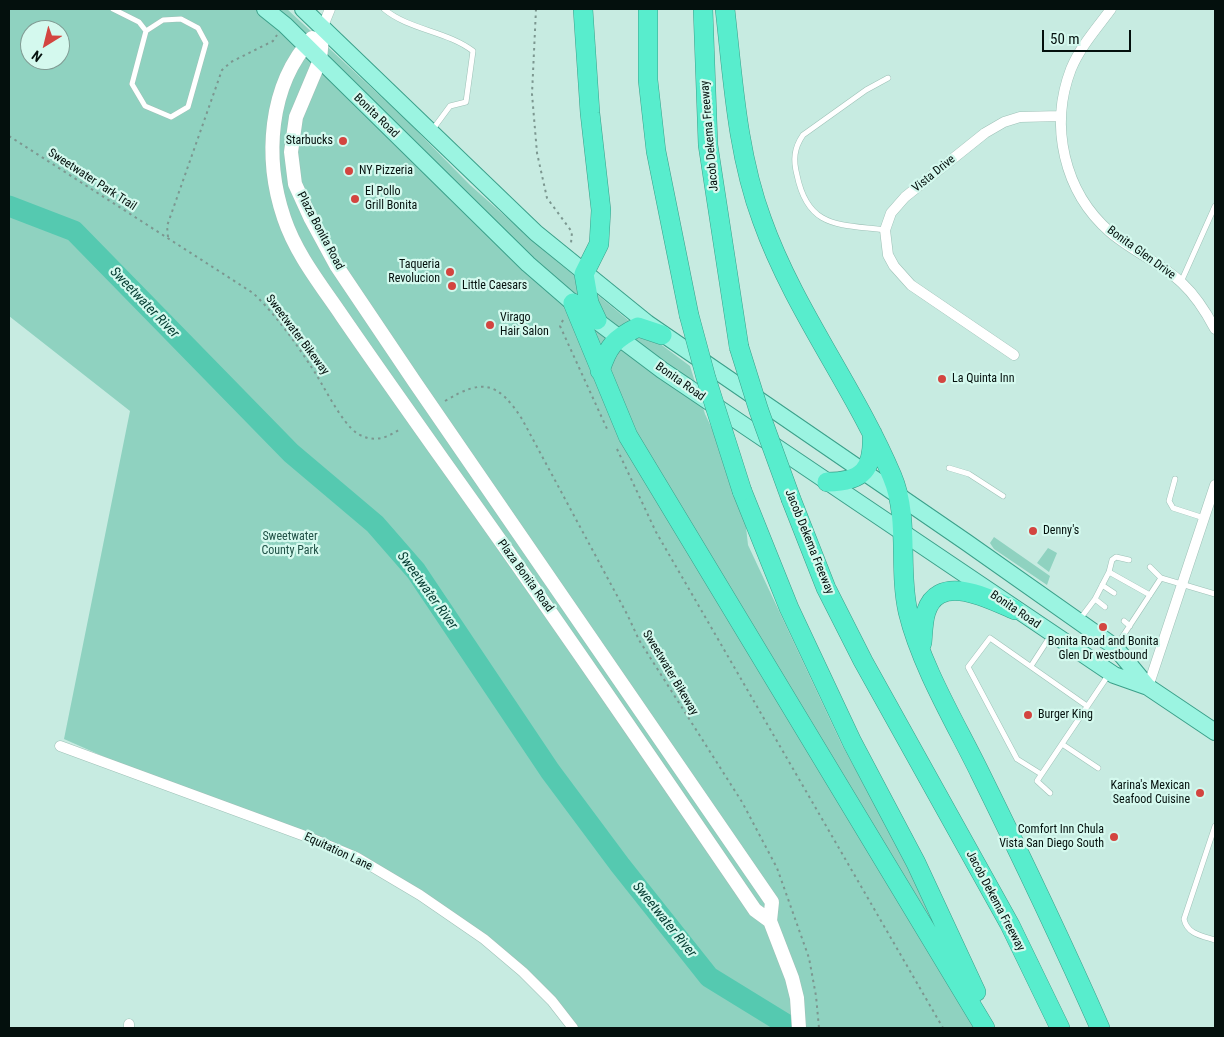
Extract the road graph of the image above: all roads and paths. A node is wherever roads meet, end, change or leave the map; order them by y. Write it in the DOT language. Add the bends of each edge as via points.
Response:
graph roads {
  1 [pos="113,9"];
  2 [pos="266,9"];
  3 [pos="303,9"];
  4 [pos="330,9"];
  5 [pos="384,9"];
  6 [pos="536,9"];
  7 [pos="583,9"];
  8 [pos="638,9"];
  9 [pos="648,9"];
  10 [pos="703,9"];
  11 [pos="724,9"];
  12 [pos="1111,9"];
  13 [pos="285,25"];
  14 [pos="323,26"];
  15 [pos="146,32"];
  16 [pos="305,45"];
  17 [pos="320,60"];
  18 [pos="888,78"];
  19 [pos="648,80"];
  20 [pos="1060,116"];
  21 [pos="431,132"];
  22 [pos="9,136"];
  23 [pos="1215,206"];
  24 [pos="885,230"];
  25 [pos="168,237"];
  26 [pos="568,260"];
  27 [pos="584,274"];
  28 [pos="1181,282"];
  29 [pos="573,303"];
  30 [pos="597,320"];
  31 [pos="1215,329"];
  32 [pos="662,335"];
  33 [pos="618,337"];
  34 [pos="1014,355"];
  35 [pos="600,371"];
  36 [pos="445,401"];
  37 [pos="400,429"];
  38 [pos="872,432"];
  39 [pos="609,433"];
  40 [pos="613,442"];
  41 [pos="949,468"];
  42 [pos="863,473"];
  43 [pos="1175,479"];
  44 [pos="827,482"];
  45 [pos="1215,485"];
  46 [pos="898,496"];
  47 [pos="1003,496"];
  48 [pos="1204,518"];
  49 [pos="903,534"];
  50 [pos="1129,560"];
  51 [pos="1150,567"];
  52 [pos="1109,572"];
  53 [pos="1161,578"];
  54 [pos="1182,583"];
  55 [pos="1102,585"];
  56 [pos="1114,593"];
  57 [pos="1215,594"];
  58 [pos="1150,595"];
  59 [pos="1095,599"];
  60 [pos="1105,607"];
  61 [pos="1135,607"];
  62 [pos="1015,610"];
  63 [pos="1140,611"];
  64 [pos="1078,621"];
  65 [pos="1124,621"];
  66 [pos="1130,626"];
  67 [pos="1051,634"];
  68 [pos="1116,648"];
  69 [pos="922,649"];
  70 [pos="1031,666"];
  71 [pos="1110,673"];
  72 [pos="1148,687"];
  73 [pos="1087,706"];
  74 [pos="1215,732"];
  75 [pos="1062,744"];
  76 [pos="60,746"];
  77 [pos="1098,768"];
  78 [pos="1041,774"];
  79 [pos="1050,793"];
  80 [pos="1215,826"];
  81 [pos="770,921"];
  82 [pos="1215,940"];
  83 [pos="573,1028"];
  84 [pos="799,1028"];
  85 [pos="818,1028"];
  86 [pos="943,1028"];
  87 [pos="985,1028"];
  88 [pos="992,1028"];
  89 [pos="1060,1028"];
  90 [pos="1100,1028"];
  1 -- 15 [label="lane" via="139,22"];
  2 -- 13 [label="main road, Bonita Road"];
  3 -- 14 [label="main road, Bonita Road"];
  4 -- 14 [label="street"];
  5 -- 21 [label="lane" via="394,17 462,42 473,51 466,102 450,106"];
  6 -- 26 [label="path" via="532,94 537,153 546,198 572,232"];
  7 -- 27 [label="highway" via="601,210 599,244"];
  8 -- 19 [label="highway" via="640,44"];
  9 -- 19 [label="highway"];
  10 -- 89 [label="highway, Jacob Dekema Freeway, bridge" via="708,145 739,347 759,411 826,588 1010,925"];
  11 -- 38 [label="highway" via="742,150 762,220 789,280"];
  12 -- 20 [label="street" via="1082,48 1072,68"];
  13 -- 16 [label="main road, Bonita Road"];
  13 -- 25 [label="path" via="274,41 231,62 222,70 167,226"];
  14 -- 16 [label="main road, Plaza Bonita Road"];
  14 -- 17 [label="main road, Plaza Bonita Road"];
  14 -- 21 [label="main road, Bonita Road"];
  15 -- 15 [label="lane" via="132,84 145,106 171,117 188,108 206,44 198,28 181,18 163,20"];
  16 -- 17 [label="main road, Bonita Road"];
  16 -- 81 [label="main road, Plaza Bonita Road" via="285,79 272,143 275,186 284,220 300,253 755,910"];
  17 -- 29 [label="main road, Bonita Road" via="528,264"];
  17 -- 81 [label="main road, Plaza Bonita Road" via="296,117 291,152 295,184 311,219 336,265 414,381 772,902"];
  18 -- 24 [label="lane" via="803,135 794,157 805,203 814,213 825,221"];
  19 -- 88 [label="highway, bridge" via="656,151 689,315 742,491 789,608 852,742 916,863"];
  20 -- 24 [label="street, Vista Drive" via="1020,117 985,133 905,197 891,213"];
  20 -- 28 [label="street, Bonita Glen Drive" via="1065,159 1076,187 1092,212 1110,232"];
  21 -- 26 [label="main road, Bonita Road" via="536,234"];
  22 -- 25 [label="path, Sweetwater Park Trail" via="149,228"];
  23 -- 28 [label="lane"];
  24 -- 34 [label="street" via="888,255 910,285"];
  25 -- 37 [label="path, Sweetwater Bikeway" via="253,293 270,310 357,433 374,440 388,437"];
  26 -- 27 [label="main road, Bonita Road"];
  27 -- 30 [label="highway"];
  27 -- 32 [label="main road, Bonita Road"];
  28 -- 31 [label="street, Bonita Glen Drive" via="1205,309"];
  29 -- 30 [label="main road, Bonita Road"];
  29 -- 35 [label="highway"];
  29 -- 39 [label="path" via="560,326"];
  30 -- 33 [label="main road, Bonita Road"];
  32 -- 33 [label="highway" via="638,327"];
  32 -- 42 [label="main road, Bonita Road"];
  33 -- 35 [label="highway" via="606,352"];
  33 -- 44 [label="main road, Bonita Road"];
  35 -- 87 [label="highway" via="628,436"];
  36 -- 85 [label="path, Sweetwater Bikeway" via="466,389 482,386 510,400 522,419 638,640 742,802 777,868 813,977"];
  38 -- 42 [label="highway" via="871,455"];
  38 -- 46 [label="highway" via="894,479"];
  40 -- 86 [label="path" via="656,532"];
  41 -- 47 [label="lane" via="969,474"];
  42 -- 44 [label="highway" via="847,482"];
  42 -- 46 [label="main road, Bonita Road"];
  43 -- 48 [label="lane" via="1169,501 1173,508"];
  44 -- 49 [label="main road, Bonita Road"];
  45 -- 48 [label="street"];
  46 -- 49 [label="highway"];
  46 -- 64 [label="main road, Bonita Road"];
  48 -- 54 [label="street"];
  49 -- 62 [label="main road, Bonita Road"];
  49 -- 69 [label="highway" via="908,612"];
  50 -- 52 [label="lane" via="1116,557"];
  51 -- 53 [label="lane"];
  52 -- 55 [label="lane"];
  52 -- 58 [label="lane"];
  53 -- 54 [label="lane"];
  53 -- 58 [label="lane"];
  54 -- 57 [label="lane"];
  54 -- 72 [label="street"];
  55 -- 56 [label="lane"];
  55 -- 59 [label="lane"];
  58 -- 63 [label="lane"];
  59 -- 60 [label="lane"];
  59 -- 64 [label="lane"];
  61 -- 63 [label="lane"];
  62 -- 67 [label="main road, Bonita Road"];
  62 -- 69 [label="highway" via="969,591 950,590 929,604 925,613"];
  63 -- 66 [label="lane"];
  64 -- 68 [label="main road, Bonita Road"];
  65 -- 66 [label="lane"];
  66 -- 68 [label="lane"];
  67 -- 70 [label="lane"];
  67 -- 71 [label="main road, Bonita Road"];
  68 -- 72 [label="main road, Bonita Road"];
  69 -- 90 [label="highway" via="1046,907"];
  70 -- 73 [label="lane"];
  70 -- 78 [label="lane" via="990,638 968,667 1018,759"];
  71 -- 72 [label="main road, Bonita Road"];
  71 -- 73 [label="lane"];
  72 -- 74 [label="main road, Bonita Road"];
  73 -- 75 [label="lane"];
  75 -- 77 [label="lane"];
  75 -- 78 [label="lane"];
  76 -- 83 [label="street, Equitation Lane" via="314,839 356,858 420,895 484,939 552,1001"];
  78 -- 79 [label="lane" via="1037,781"];
  80 -- 82 [label="lane" via="1184,919 1190,931"];
  81 -- 84 [label="main road, Plaza Bonita Road" via="792,978"];
}
